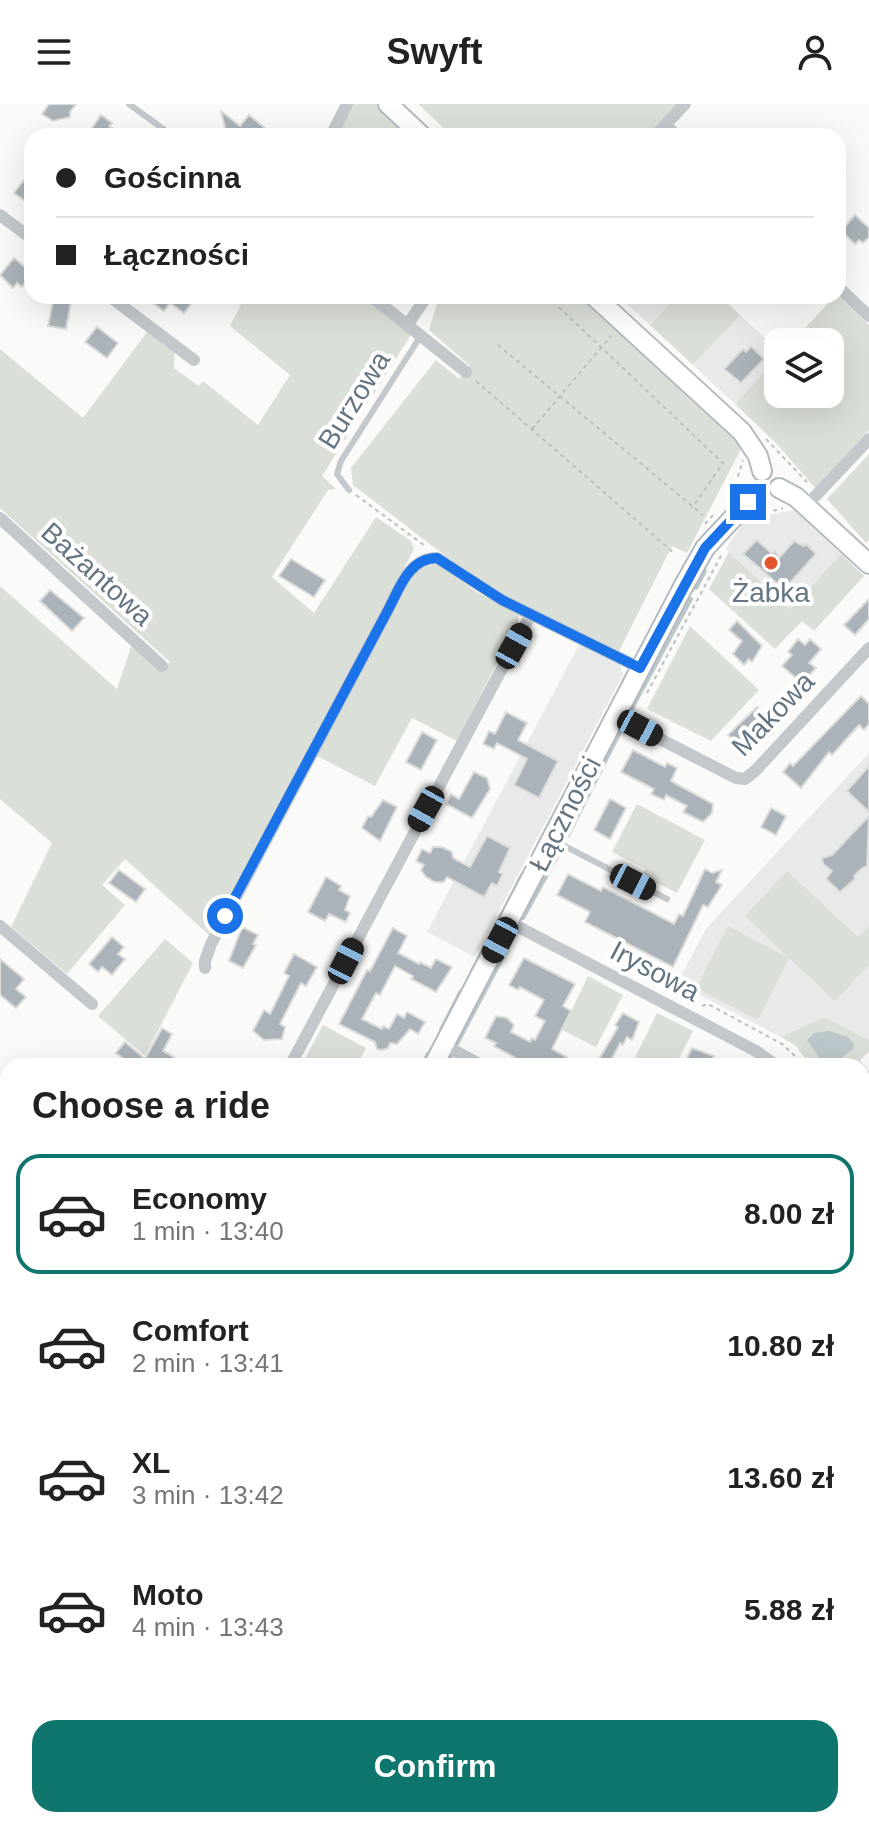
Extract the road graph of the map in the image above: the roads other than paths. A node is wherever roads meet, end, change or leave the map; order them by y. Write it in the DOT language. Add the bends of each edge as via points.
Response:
graph roads {
  1 [pos="129,104"];
  2 [pos="347,104"];
  3 [pos="388,104"];
  4 [pos="685,104"];
  5 [pos="665,125"];
  6 [pos="162,128"];
  7 [pos="335,128"];
  8 [pos="414,128"];
  9 [pos="662,128"];
  10 [pos="668,128"];
  11 [pos="0,215"];
  12 [pos="24,233"];
  13 [pos="846,294"];
  14 [pos="120,304"];
  15 [pos="382,304"];
  16 [pos="422,304"];
  17 [pos="603,304"];
  18 [pos="869,316"];
  19 [pos="408,324"];
  20 [pos="421,335"];
  21 [pos="194,360"];
  22 [pos="466,372"];
  23 [pos="869,439"];
  24 [pos="760,480"];
  25 [pos="349,490"];
  26 [pos="798,505"];
  27 [pos="0,518"];
  28 [pos="869,564"];
  29 [pos="531,614"];
  30 [pos="869,648"];
  31 [pos="162,666"];
  32 [pos="640,668"];
  33 [pos="615,716"];
  34 [pos="552,840"];
  35 [pos="667,899"];
  36 [pos="509,922"];
  37 [pos="0,926"];
  38 [pos="205,968"];
  39 [pos="92,1004"];
  40 [pos="444,1045"];
  41 [pos="294,1058"];
  42 [pos="437,1058"];
  43 [pos="468,1058"];
  44 [pos="766,1058"];
  1 -- 6 [label="lane"];
  2 -- 7 [label="street"];
  3 -- 8 [label="street"];
  4 -- 5 [label="street"];
  5 -- 9 [label="street"];
  5 -- 10 [label="street"];
  11 -- 12 [label="street"];
  13 -- 18 [label="street"];
  14 -- 21 [label="street"];
  15 -- 19 [label="street"];
  16 -- 19 [label="street, Burzowa"];
  17 -- 24 [label="street" via="742,432 760,461"];
  19 -- 20 [label="street"];
  20 -- 22 [label="street"];
  20 -- 25 [label="lane, Burzowa" via="341,461 337,474"];
  23 -- 26 [label="street"];
  24 -- 26 [label="street" via="774,471 779,488 796,497"];
  24 -- 32 [label="street, Łączności" via="705,548"];
  26 -- 28 [label="street"];
  27 -- 31 [label="street, Bażantowa"];
  29 -- 32 [label="street"];
  29 -- 38 [label="street" via="437,558 415,564 211,944"];
  29 -- 41 [label="street"];
  30 -- 33 [label="street, Makowa" via="745,779"];
  32 -- 33 [label="street, Łączności"];
  33 -- 34 [label="street, Łączności"];
  34 -- 35 [label="lane"];
  34 -- 36 [label="street, Łączności"];
  36 -- 40 [label="street, Łączności"];
  36 -- 44 [label="street, Irysowa"];
  37 -- 39 [label="street"];
  40 -- 42 [label="street, Łączności"];
  40 -- 43 [label="street"];
}
